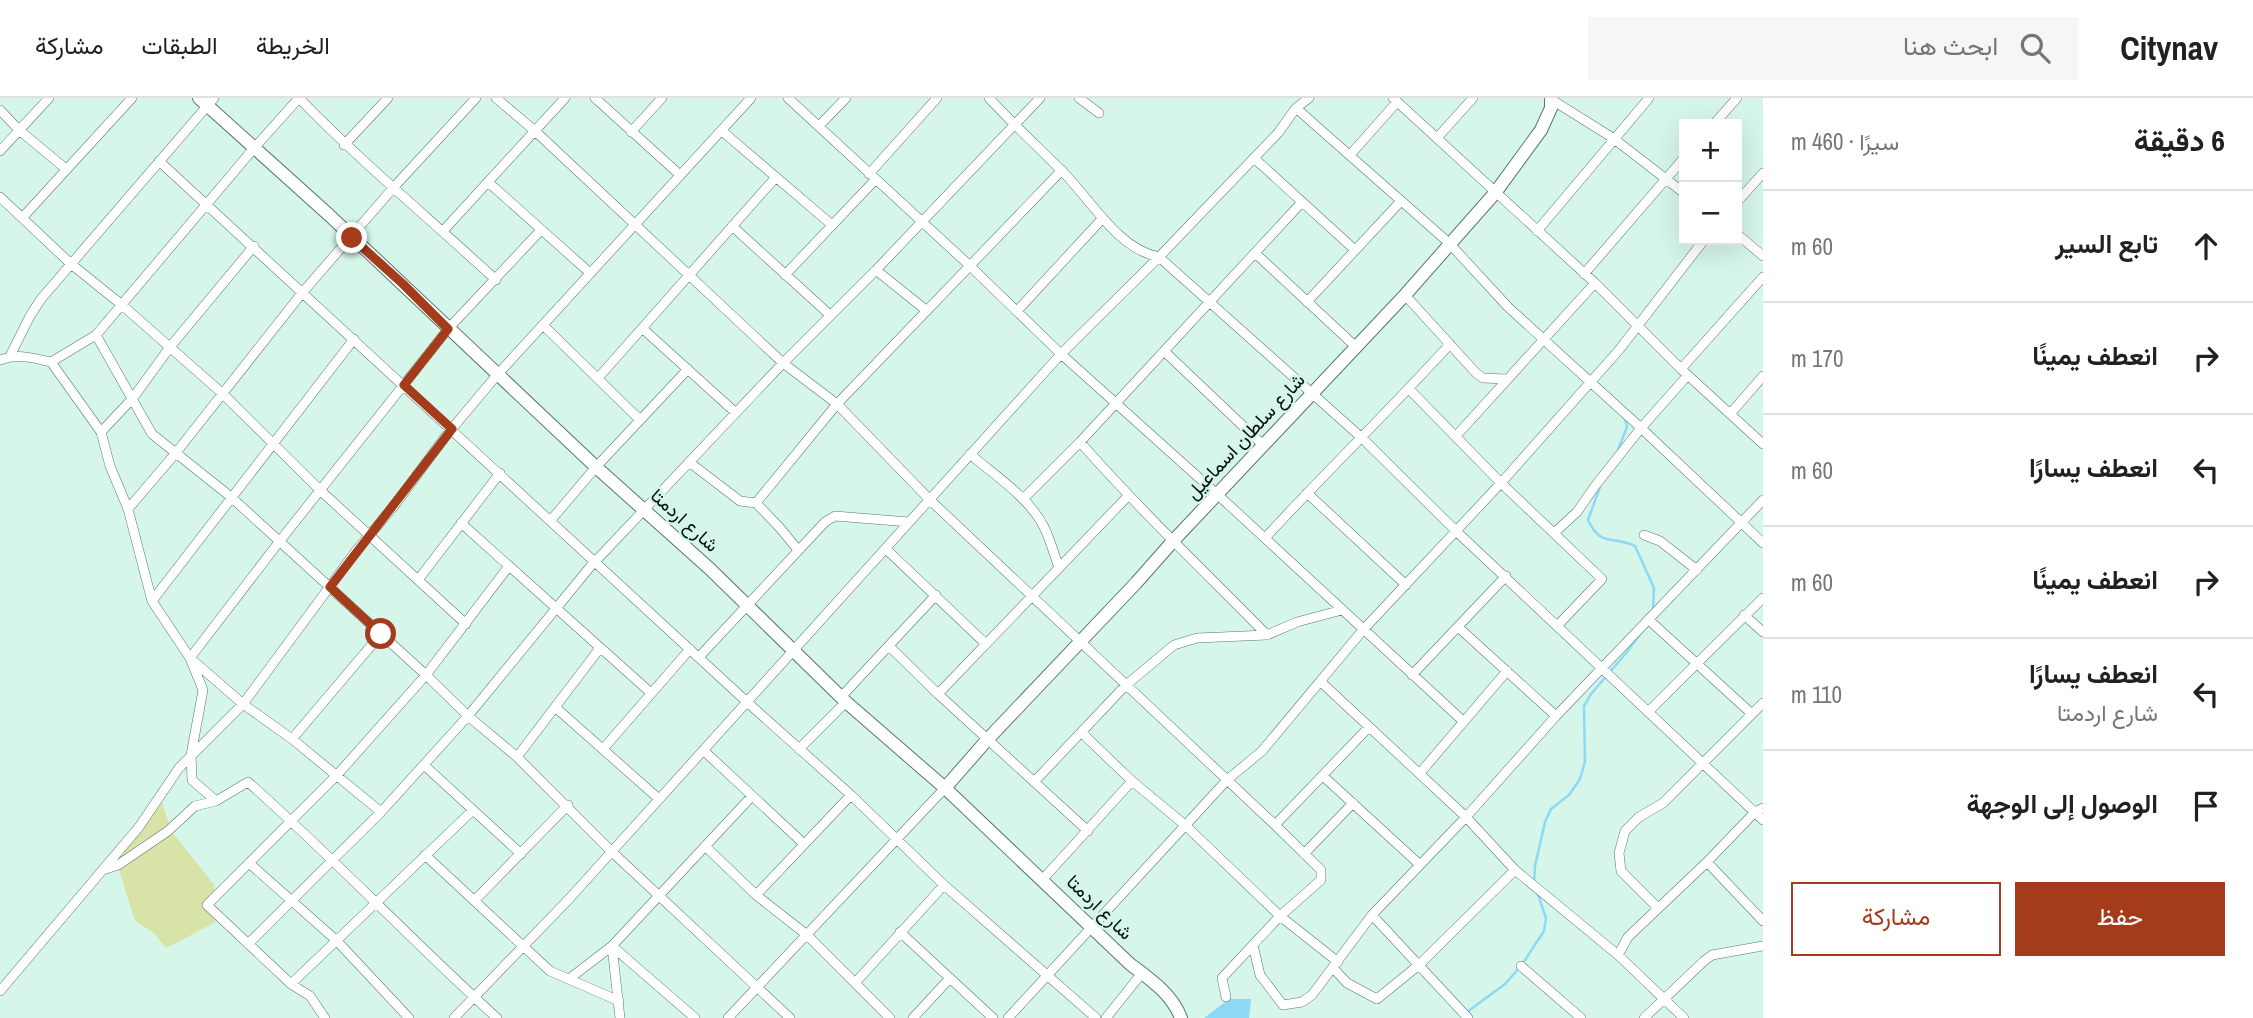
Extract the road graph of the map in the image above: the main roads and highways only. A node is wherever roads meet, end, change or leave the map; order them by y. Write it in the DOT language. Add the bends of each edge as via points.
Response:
graph roads {
  1 [pos="207,100"];
  2 [pos="1556,100"];
  3 [pos="946,788"];
  4 [pos="1181,1018"];
  1 -- 3 [label="main road, شارع اردمتا" via="747,604 843,700"];
  2 -- 3 [label="main road, شارع سلطان اسماعيل" via="1541,130 1495,193 1405,295"];
  3 -- 4 [label="main road, شارع اردمتا" via="1162,990"];
}
